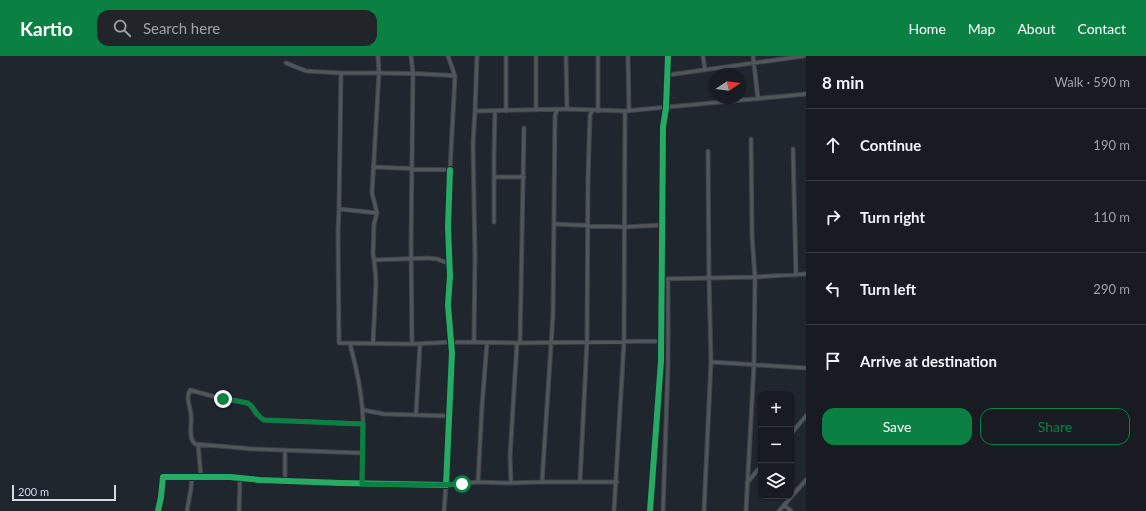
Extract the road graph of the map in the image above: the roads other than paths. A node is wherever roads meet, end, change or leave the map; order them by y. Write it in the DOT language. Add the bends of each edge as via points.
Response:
graph roads {
  1 [pos="378,56"];
  2 [pos="411,56"];
  3 [pos="448,56"];
  4 [pos="477,56"];
  5 [pos="506,56"];
  6 [pos="536,56"];
  7 [pos="566,56"];
  8 [pos="598,56"];
  9 [pos="628,56"];
  10 [pos="668,56"];
  11 [pos="703,56"];
  12 [pos="753,56"];
  13 [pos="804,56"];
  14 [pos="754,62"];
  15 [pos="286,63"];
  16 [pos="705,70"];
  17 [pos="341,73"];
  18 [pos="379,73"];
  19 [pos="413,73"];
  20 [pos="668,75"];
  21 [pos="455,76"];
  22 [pos="806,94"];
  23 [pos="758,99"];
  24 [pos="666,108"];
  25 [pos="567,109"];
  26 [pos="536,110"];
  27 [pos="557,110"];
  28 [pos="627,110"];
  29 [pos="475,111"];
  30 [pos="495,111"];
  31 [pos="506,111"];
  32 [pos="592,111"];
  33 [pos="598,111"];
  34 [pos="524,128"];
  35 [pos="751,138"];
  36 [pos="793,149"];
  37 [pos="708,151"];
  38 [pos="373,167"];
  39 [pos="412,169"];
  40 [pos="450,170"];
  41 [pos="524,177"];
  42 [pos="494,178"];
  43 [pos="339,208"];
  44 [pos="377,213"];
  45 [pos="494,222"];
  46 [pos="554,224"];
  47 [pos="587,225"];
  48 [pos="662,225"];
  49 [pos="624,227"];
  50 [pos="411,258"];
  51 [pos="374,260"];
  52 [pos="450,264"];
  53 [pos="806,274"];
  54 [pos="796,275"];
  55 [pos="755,277"];
  56 [pos="709,278"];
  57 [pos="661,279"];
  58 [pos="668,279"];
  59 [pos="660,341"];
  60 [pos="452,342"];
  61 [pos="474,342"];
  62 [pos="552,342"];
  63 [pos="587,342"];
  64 [pos="624,342"];
  65 [pos="373,343"];
  66 [pos="487,343"];
  67 [pos="519,343"];
  68 [pos="350,344"];
  69 [pos="412,344"];
  70 [pos="420,344"];
  71 [pos="711,362"];
  72 [pos="754,364"];
  73 [pos="806,368"];
  74 [pos="363,410"];
  75 [pos="416,414"];
  76 [pos="449,416"];
  77 [pos="806,416"];
  78 [pos="363,424"];
  79 [pos="794,430"];
  80 [pos="198,444"];
  81 [pos="285,450"];
  82 [pos="362,453"];
  83 [pos="758,469"];
  84 [pos="192,477"];
  85 [pos="200,477"];
  86 [pos="240,478"];
  87 [pos="285,480"];
  88 [pos="806,480"];
  89 [pos="478,482"];
  90 [pos="542,482"];
  91 [pos="580,482"];
  92 [pos="617,482"];
  93 [pos="746,482"];
  94 [pos="511,483"];
  95 [pos="362,484"];
  96 [pos="446,485"];
  97 [pos="784,505"];
  98 [pos="158,511"];
  99 [pos="186,511"];
  100 [pos="240,511"];
  101 [pos="444,511"];
  102 [pos="614,511"];
  103 [pos="650,511"];
  104 [pos="663,511"];
  105 [pos="704,511"];
  106 [pos="746,511"];
  107 [pos="779,511"];
  108 [pos="790,511"];
  1 -- 18 [label="street"];
  2 -- 19 [label="street"];
  3 -- 21 [label="street"];
  4 -- 29 [label="street"];
  5 -- 31 [label="street"];
  6 -- 26 [label="street"];
  7 -- 25 [label="street"];
  8 -- 33 [label="street"];
  9 -- 28 [label="street"];
  10 -- 20 [label="street"];
  11 -- 16 [label="street"];
  12 -- 14 [label="street"];
  13 -- 14 [label="street"];
  14 -- 16 [label="street"];
  14 -- 23 [label="street"];
  15 -- 17 [label="street" via="306,71"];
  16 -- 20 [label="street"];
  17 -- 18 [label="street"];
  17 -- 43 [label="street"];
  18 -- 19 [label="street"];
  18 -- 38 [label="street"];
  19 -- 21 [label="street"];
  19 -- 39 [label="street"];
  20 -- 24 [label="street"];
  21 -- 40 [label="street"];
  22 -- 23 [label="street"];
  23 -- 24 [label="street"];
  24 -- 28 [label="street"];
  24 -- 48 [label="street" via="663,127"];
  25 -- 27 [label="street"];
  25 -- 32 [label="street"];
  26 -- 27 [label="street"];
  26 -- 31 [label="street"];
  27 -- 46 [label="street"];
  28 -- 33 [label="street"];
  28 -- 49 [label="street"];
  29 -- 30 [label="street"];
  29 -- 61 [label="street"];
  30 -- 31 [label="street"];
  30 -- 42 [label="street"];
  32 -- 33 [label="street"];
  32 -- 47 [label="street"];
  34 -- 41 [label="street"];
  35 -- 55 [label="street"];
  36 -- 54 [label="street"];
  37 -- 56 [label="street"];
  38 -- 39 [label="street"];
  38 -- 44 [label="street" via="372,193"];
  39 -- 40 [label="street"];
  39 -- 50 [label="street"];
  40 -- 52 [label="street"];
  41 -- 42 [label="street"];
  41 -- 67 [label="street"];
  42 -- 45 [label="street"];
  43 -- 44 [label="street"];
  43 -- 68 [label="street" via="339,343"];
  44 -- 51 [label="street" via="374,224"];
  46 -- 47 [label="street"];
  46 -- 62 [label="street"];
  47 -- 49 [label="street"];
  47 -- 63 [label="street"];
  48 -- 49 [label="street"];
  48 -- 57 [label="street"];
  49 -- 64 [label="street"];
  50 -- 51 [label="street"];
  50 -- 52 [label="street" via="437,259"];
  50 -- 69 [label="street"];
  51 -- 65 [label="street" via="376,282"];
  52 -- 60 [label="street" via="448,305"];
  53 -- 54 [label="street"];
  54 -- 55 [label="street"];
  55 -- 56 [label="street"];
  55 -- 72 [label="street"];
  56 -- 58 [label="street"];
  56 -- 71 [label="street"];
  57 -- 58 [label="street"];
  57 -- 59 [label="street"];
  58 -- 104 [label="street"];
  59 -- 64 [label="street"];
  59 -- 103 [label="street" via="661,361"];
  60 -- 61 [label="street"];
  60 -- 70 [label="street"];
  60 -- 76 [label="street"];
  61 -- 66 [label="street"];
  62 -- 63 [label="street"];
  62 -- 67 [label="street"];
  62 -- 90 [label="street"];
  63 -- 64 [label="street"];
  63 -- 91 [label="street"];
  64 -- 92 [label="street"];
  65 -- 68 [label="street"];
  65 -- 69 [label="street"];
  66 -- 67 [label="street"];
  66 -- 89 [label="street"];
  67 -- 94 [label="street" via="510,456"];
  68 -- 74 [label="street"];
  69 -- 70 [label="street"];
  70 -- 75 [label="street"];
  71 -- 72 [label="street"];
  71 -- 105 [label="street"];
  72 -- 73 [label="street"];
  72 -- 93 [label="street"];
  74 -- 75 [label="street" via="384,414"];
  74 -- 78 [label="street"];
  75 -- 76 [label="street"];
  76 -- 96 [label="street"];
  77 -- 79 [label="street"];
  78 -- 80 [label="street" via="264,420 248,403 190,390 187,394 192,439 193,443"];
  78 -- 82 [label="street"];
  80 -- 81 [label="street"];
  80 -- 85 [label="street"];
  81 -- 82 [label="street"];
  81 -- 87 [label="street"];
  82 -- 95 [label="street"];
  83 -- 93 [label="street"];
  84 -- 85 [label="street"];
  84 -- 98 [label="street" via="163,477"];
  84 -- 99 [label="street"];
  85 -- 86 [label="street"];
  86 -- 87 [label="street"];
  86 -- 100 [label="street"];
  87 -- 95 [label="street"];
  88 -- 97 [label="street"];
  89 -- 94 [label="street"];
  89 -- 96 [label="street"];
  90 -- 91 [label="street"];
  90 -- 94 [label="street"];
  91 -- 92 [label="street"];
  92 -- 102 [label="street"];
  93 -- 106 [label="street"];
  95 -- 96 [label="street"];
  96 -- 101 [label="street"];
  97 -- 107 [label="street"];
  97 -- 108 [label="street"];
}
